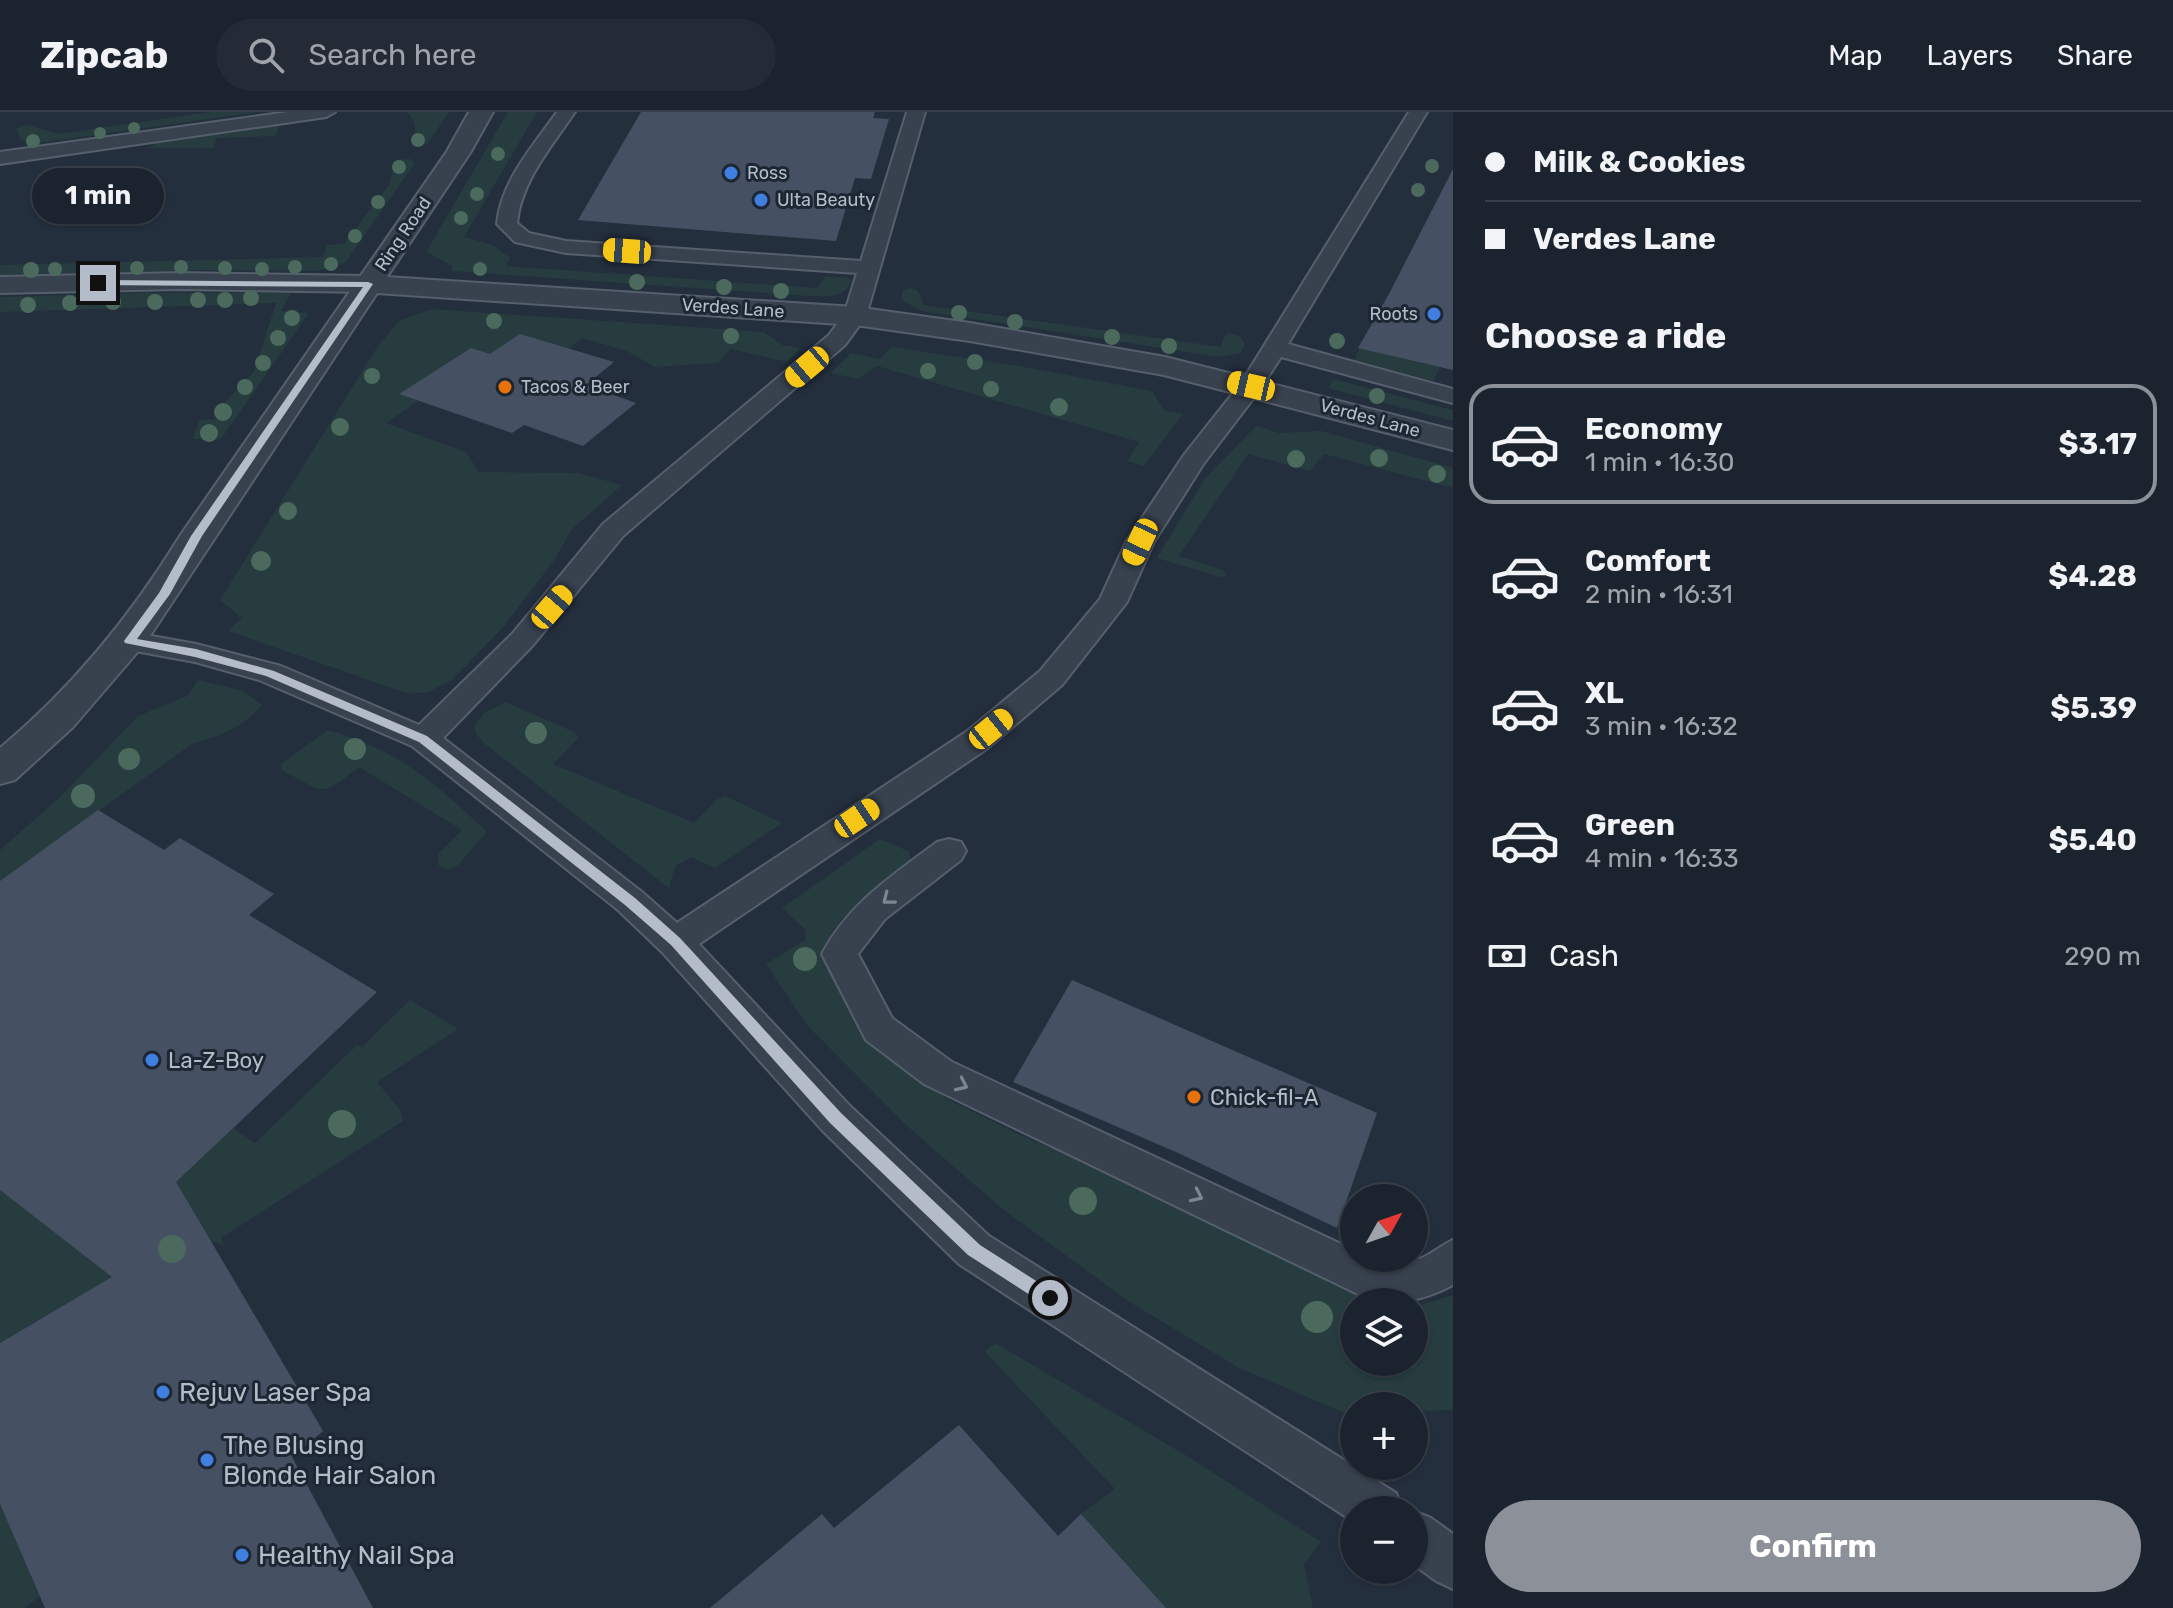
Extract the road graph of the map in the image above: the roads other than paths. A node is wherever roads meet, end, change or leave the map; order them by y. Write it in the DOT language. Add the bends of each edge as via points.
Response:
graph roads {
  1 [pos="326,112"];
  2 [pos="481,112"];
  3 [pos="566,112"];
  4 [pos="916,112"];
  5 [pos="1418,112"];
  6 [pos="0,158"];
  7 [pos="870,268"];
  8 [pos="368,284"];
  9 [pos="0,285"];
  10 [pos="855,316"];
  11 [pos="1275,348"];
  12 [pos="1251,386"];
  13 [pos="1453,396"];
  14 [pos="1453,440"];
  15 [pos="129,641"];
  16 [pos="423,739"];
  17 [pos="0,770"];
  18 [pos="949,851"];
  19 [pos="675,942"];
  20 [pos="1453,1260"];
  21 [pos="1357,1496"];
  22 [pos="1428,1545"];
  23 [pos="1453,1564"];
  1 -- 6 [label="lane"];
  2 -- 8 [label="street, Ring Road"];
  3 -- 7 [label="lane" via="506,214 507,224 522,238 566,247"];
  4 -- 7 [label="lane"];
  5 -- 11 [label="lane"];
  7 -- 10 [label="lane"];
  8 -- 9 [label="street, Verdes Lane"];
  8 -- 10 [label="street, Verdes Lane"];
  8 -- 15 [label="street, Ring Road"];
  10 -- 12 [label="street, Verdes Lane" via="1086,351"];
  10 -- 16 [label="lane" via="832,344 613,530 519,645"];
  11 -- 12 [label="lane"];
  11 -- 13 [label="lane"];
  12 -- 14 [label="street, Verdes Lane"];
  12 -- 19 [label="lane" via="1171,493 1140,542 1113,602 1051,678 977,740"];
  15 -- 16 [label="lane" via="270,673"];
  15 -- 17 [label="street, Ring Road" via="77,703"];
  16 -- 19 [label="lane"];
  18 -- 20 [label="lane, one-way" via="863,920 847,936 840,954 879,1029 899,1047 938,1073 1377,1282 1414,1283"];
  19 -- 21 [label="lane" via="836,1118 974,1250"];
  22 -- 23 [label="lane"];
}
